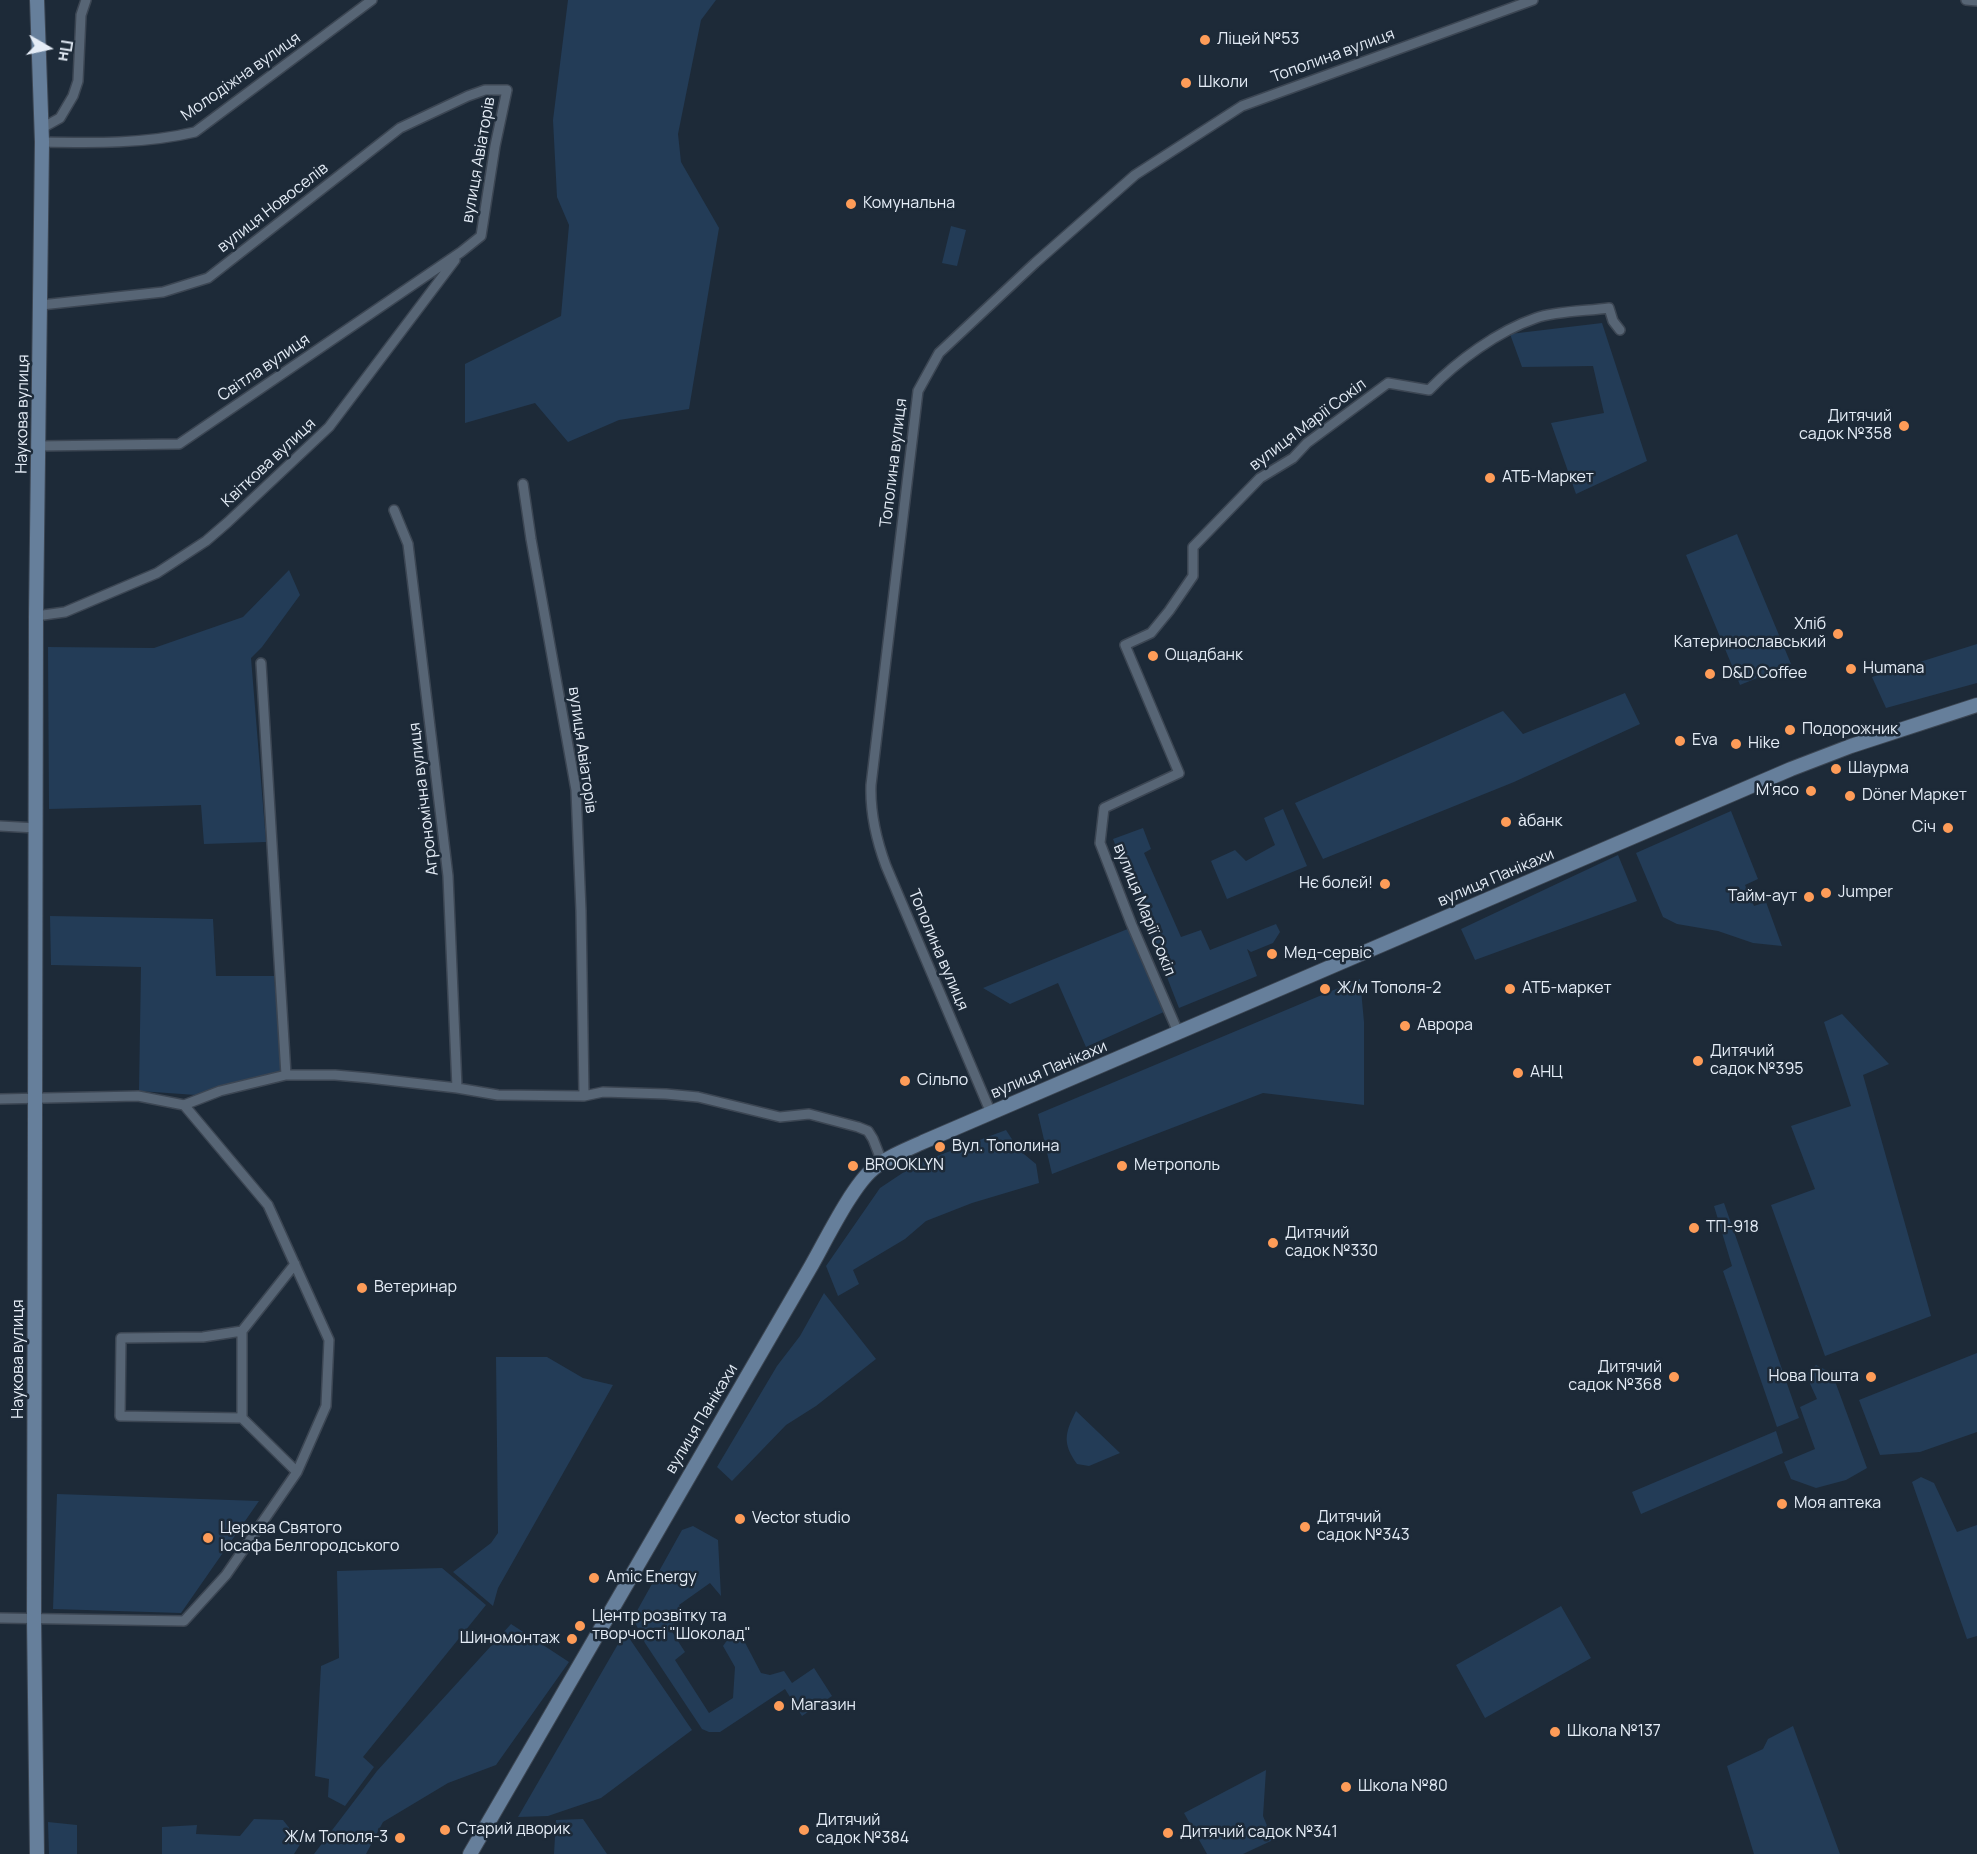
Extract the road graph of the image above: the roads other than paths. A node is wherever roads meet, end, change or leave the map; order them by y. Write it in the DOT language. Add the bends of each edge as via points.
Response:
graph roads {
  1 [pos="37,0"];
  2 [pos="86,0"];
  3 [pos="372,0"];
  4 [pos="1533,0"];
  5 [pos="1966,0"];
  6 [pos="1977,1"];
  7 [pos="507,90"];
  8 [pos="42,135"];
  9 [pos="481,236"];
  10 [pos="461,252"];
  11 [pos="40,305"];
  12 [pos="1620,330"];
  13 [pos="39,446"];
  14 [pos="523,484"];
  15 [pos="394,510"];
  16 [pos="36,616"];
  17 [pos="261,663"];
  18 [pos="1977,705"];
  19 [pos="0,826"];
  20 [pos="36,828"];
  21 [pos="1178,1032"];
  22 [pos="286,1075"];
  23 [pos="457,1088"];
  24 [pos="584,1096"];
  25 [pos="0,1098"];
  26 [pos="36,1099"];
  27 [pos="184,1105"];
  28 [pos="991,1113"];
  29 [pos="882,1162"];
  30 [pos="295,1264"];
  31 [pos="242,1331"];
  32 [pos="242,1418"];
  33 [pos="297,1472"];
  34 [pos="0,1618"];
  35 [pos="34,1619"];
  36 [pos="37,1854"];
  37 [pos="470,1854"];
  1 -- 8 [label="street, Наукова вулиця"];
  2 -- 8 [label="street" via="81,15 78,81 60,118"];
  3 -- 8 [label="street, Молодіжна вулиця" via="195,132 93,143"];
  4 -- 28 [label="street, Тополина вулиця" via="1242,106 1135,175 1051,248 939,353 918,391 871,811 886,866"];
  5 -- 6 [label="street"];
  7 -- 9 [label="street, вулиця Авіаторів"];
  7 -- 11 [label="street, вулиця Новоселів" via="485,90 468,96 400,128 208,278 163,292"];
  8 -- 11 [label="street, Наукова вулиця"];
  9 -- 10 [label="street, Світла вулиця"];
  10 -- 13 [label="street, Світла вулиця" via="179,444"];
  10 -- 16 [label="street, Квіткова вулиця" via="329,427 206,541 157,573 65,612"];
  11 -- 13 [label="street, Наукова вулиця"];
  12 -- 21 [label="street, вулиця Марії Сокіл" via="1612,321 1610,308 1538,317 1506,331 1447,372 1429,390 1388,383 1307,443 1293,458 1260,478 1192,547 1193,576 1169,611 1151,633 1125,645 1179,773 1104,808 1100,843"];
  13 -- 16 [label="street, Наукова вулиця"];
  14 -- 24 [label="street, вулиця Авіаторів" via="576,790"];
  15 -- 23 [label="street, Агрономічна вулиця" via="408,544 448,876"];
  16 -- 20 [label="street, Наукова вулиця"];
  17 -- 22 [label="street"];
  18 -- 21 [label="street, вулиця Панікахи" via="1791,769"];
  19 -- 20 [label="street"];
  20 -- 26 [label="street, Наукова вулиця"];
  21 -- 28 [label="street, вулиця Панікахи"];
  22 -- 23 [label="street" via="335,1075"];
  22 -- 27 [label="street" via="220,1091"];
  23 -- 24 [label="street" via="498,1095"];
  24 -- 29 [label="street" via="603,1092 698,1096 780,1117 819,1116 868,1131"];
  25 -- 26 [label="street"];
  26 -- 27 [label="street" via="138,1096"];
  26 -- 35 [label="street, Наукова вулиця"];
  27 -- 30 [label="street" via="268,1205"];
  28 -- 29 [label="street, вулиця Панікахи"];
  29 -- 37 [label="street, вулиця Панікахи" via="861,1181"];
  30 -- 31 [label="street"];
  30 -- 33 [label="street" via="329,1340 326,1406"];
  31 -- 32 [label="street"];
  31 -- 32 [label="street" via="121,1338 120,1416"];
  32 -- 33 [label="street"];
  33 -- 35 [label="street" via="226,1575 184,1621"];
  34 -- 35 [label="street"];
  35 -- 36 [label="street, Наукова вулиця"];
}
